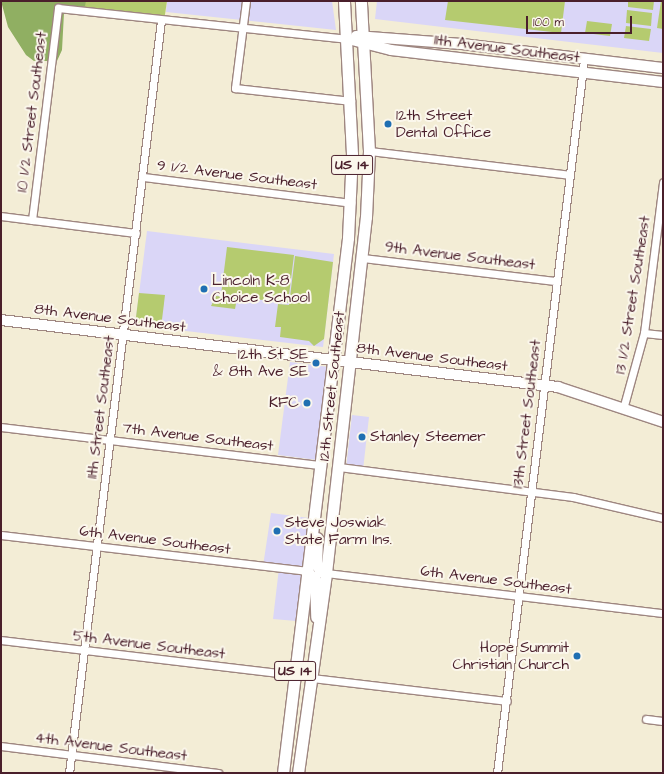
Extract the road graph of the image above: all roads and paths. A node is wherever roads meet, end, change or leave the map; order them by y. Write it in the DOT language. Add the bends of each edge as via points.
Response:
graph roads {
  1 [pos="246,1"];
  2 [pos="344,1"];
  3 [pos="361,1"];
  4 [pos="58,8"];
  5 [pos="161,21"];
  6 [pos="242,30"];
  7 [pos="348,39"];
  8 [pos="364,40"];
  9 [pos="584,59"];
  10 [pos="663,68"];
  11 [pos="582,73"];
  12 [pos="663,82"];
  13 [pos="351,101"];
  14 [pos="369,151"];
  15 [pos="570,176"];
  16 [pos="143,177"];
  17 [pos="663,182"];
  18 [pos="351,203"];
  19 [pos="1,216"];
  20 [pos="32,220"];
  21 [pos="136,233"];
  22 [pos="659,242"];
  23 [pos="362,258"];
  24 [pos="556,281"];
  25 [pos="1,320"];
  26 [pos="644,333"];
  27 [pos="123,335"];
  28 [pos="663,335"];
  29 [pos="334,360"];
  30 [pos="349,362"];
  31 [pos="544,385"];
  32 [pos="623,409"];
  33 [pos="663,422"];
  34 [pos="1,427"];
  35 [pos="109,440"];
  36 [pos="320,465"];
  37 [pos="338,467"];
  38 [pos="532,491"];
  39 [pos="313,513"];
  40 [pos="663,518"];
  41 [pos="1,535"];
  42 [pos="96,547"];
  43 [pos="306,570"];
  44 [pos="326,573"];
  45 [pos="519,596"];
  46 [pos="663,613"];
  47 [pos="318,629"];
  48 [pos="1,640"];
  49 [pos="84,651"];
  50 [pos="294,675"];
  51 [pos="311,678"];
  52 [pos="506,701"];
  53 [pos="646,720"];
  54 [pos="663,721"];
  55 [pos="1,746"];
  56 [pos="71,755"];
  57 [pos="69,773"];
  58 [pos="218,773"];
  59 [pos="283,773"];
  60 [pos="298,773"];
  61 [pos="497,773"];
  1 -- 6 [label="street"];
  2 -- 7 [label="main road, 12th Street Southeast / US 14"];
  3 -- 8 [label="main road, 12th Street Southeast / US 14"];
  4 -- 5 [label="street, 11th Avenue Southeast"];
  4 -- 20 [label="street, 10 1/2 Street Southeast"];
  5 -- 6 [label="street, 11th Avenue Southeast"];
  5 -- 16 [label="street, 11th Street Southeast"];
  6 -- 7 [label="street, 11th Avenue Southeast"];
  6 -- 13 [label="street" via="235,88"];
  7 -- 8 [label="street, 11th Avenue Southeast"];
  7 -- 13 [label="main road, 12th Street Southeast / US 14"];
  8 -- 9 [label="street, 11th Avenue Southeast"];
  8 -- 11 [label="street, 11th Avenue Southeast"];
  8 -- 14 [label="main road, 12th Street Southeast / US 14"];
  9 -- 10 [label="street, 11th Avenue Southeast"];
  9 -- 11 [label="street, 13th Street Southeast"];
  11 -- 12 [label="street, 11th Avenue Southeast"];
  11 -- 15 [label="street, 13th Street Southeast"];
  13 -- 18 [label="main road, 12th Street Southeast / US 14"];
  14 -- 15 [label="street"];
  14 -- 23 [label="main road, 12th Street Southeast / US 14"];
  15 -- 24 [label="street, 13th Street Southeast"];
  16 -- 18 [label="street, 9 1/2 Avenue Southeast"];
  16 -- 21 [label="street, 11th Street Southeast"];
  17 -- 22 [label="street, 13 1/2 Street Southeast"];
  18 -- 29 [label="main road, 12th Street Southeast / US 14"];
  19 -- 20 [label="street"];
  20 -- 21 [label="street"];
  21 -- 27 [label="street, 11th Street Southeast"];
  22 -- 26 [label="street, 13 1/2 Street Southeast"];
  23 -- 24 [label="street, 9th Avenue Southeast"];
  23 -- 30 [label="main road, 12th Street Southeast / US 14"];
  24 -- 31 [label="street, 13th Street Southeast"];
  25 -- 27 [label="street, 8th Avenue Southeast"];
  26 -- 28 [label="street"];
  26 -- 32 [label="street, 13 1/2 Street Southeast"];
  27 -- 29 [label="street, 8th Avenue Southeast"];
  27 -- 35 [label="street, 11th Street Southeast"];
  29 -- 30 [label="street, 8th Avenue Southeast"];
  29 -- 36 [label="main road, 12th Street Southeast / US 14"];
  30 -- 31 [label="street, 8th Avenue Southeast"];
  30 -- 37 [label="main road, 12th Street Southeast / US 14"];
  31 -- 32 [label="street, 8th Avenue Southeast" via="587,394"];
  31 -- 38 [label="street, 13th Street Southeast"];
  32 -- 33 [label="street, 8th Avenue Southeast"];
  34 -- 35 [label="street, 7th Avenue Southeast"];
  35 -- 36 [label="street, 7th Avenue Southeast"];
  35 -- 42 [label="street, 11th Street Southeast"];
  36 -- 39 [label="main road, 12th Street Southeast / US 14"];
  37 -- 38 [label="street"];
  37 -- 44 [label="main road, 12th Street Southeast / US 14"];
  38 -- 40 [label="street"];
  38 -- 45 [label="street, 13th Street Southeast"];
  39 -- 43 [label="main road, 12th Street Southeast / US 14"];
  39 -- 44 [label="main road" via="318,523 316,562 320,571"];
  41 -- 42 [label="street, 6th Avenue Southeast"];
  42 -- 43 [label="street, 6th Avenue Southeast"];
  42 -- 49 [label="street, 11th Street Southeast"];
  43 -- 47 [label="main road" via="315,580"];
  43 -- 50 [label="main road, 12th Street Southeast / US 14"];
  44 -- 45 [label="street, 6th Avenue Southeast"];
  44 -- 47 [label="main road, 12th Street Southeast / US 14"];
  45 -- 46 [label="street, 6th Avenue Southeast"];
  45 -- 52 [label="street, 13th Street Southeast"];
  47 -- 51 [label="main road, 12th Street Southeast / US 14"];
  48 -- 49 [label="street, 5th Avenue Southeast"];
  49 -- 50 [label="street, 5th Avenue Southeast"];
  49 -- 56 [label="street, 11th Street Southeast"];
  50 -- 59 [label="main road, 12th Street Southeast / US 14"];
  51 -- 52 [label="street"];
  51 -- 60 [label="main road, 12th Street Southeast / US 14"];
  52 -- 61 [label="street, 13th Street Southeast"];
  53 -- 54 [label="street"];
  55 -- 56 [label="street, 4th Avenue Southeast"];
  56 -- 57 [label="street, 11th Street Southeast"];
  56 -- 58 [label="street, 4th Avenue Southeast"];
}
